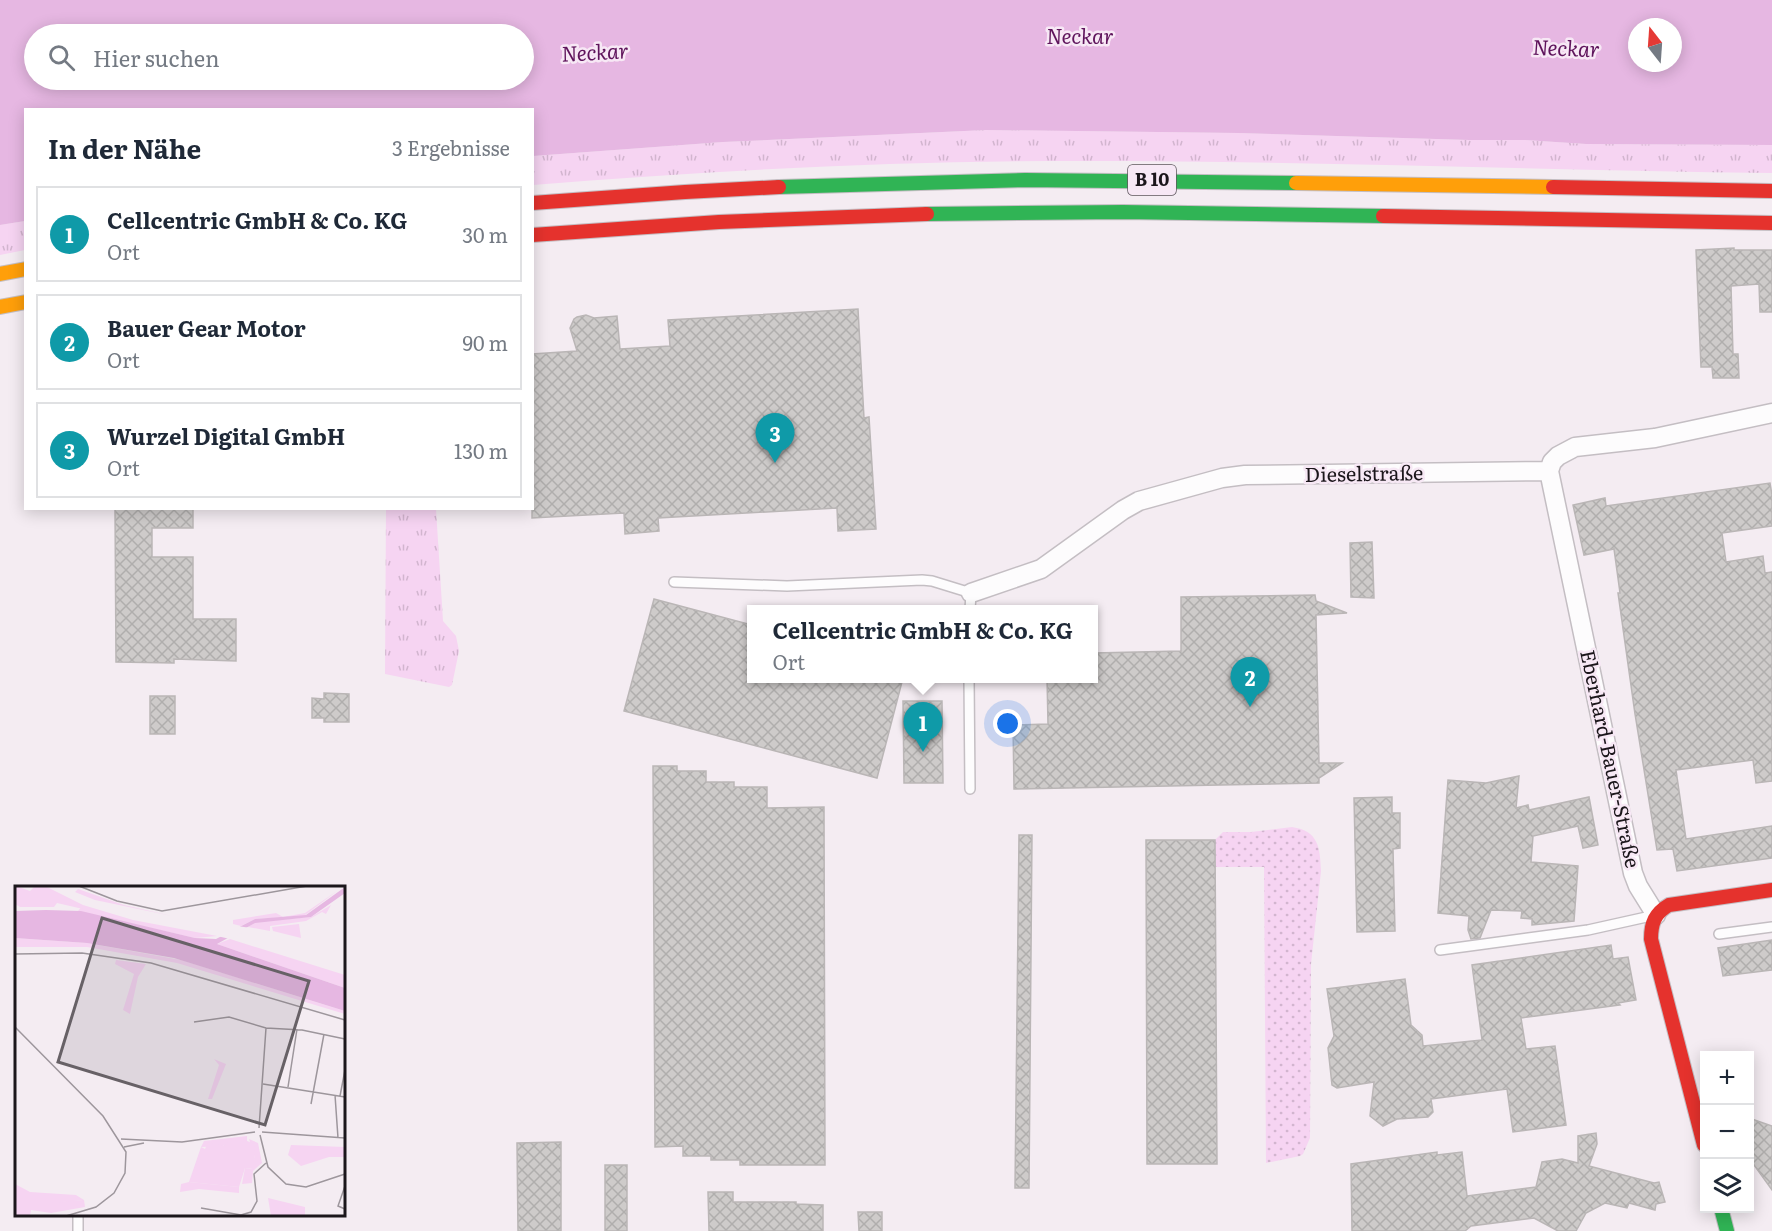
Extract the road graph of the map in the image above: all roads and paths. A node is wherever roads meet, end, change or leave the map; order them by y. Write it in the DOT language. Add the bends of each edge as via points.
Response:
graph roads {
  1 [pos="1772,191"];
  2 [pos="534,203"];
  3 [pos="1772,223"];
  4 [pos="534,235"];
  5 [pos="24,269"];
  6 [pos="0,274"];
  7 [pos="24,302"];
  8 [pos="0,307"];
  9 [pos="1772,413"];
  10 [pos="1549,471"];
  11 [pos="674,582"];
  12 [pos="970,601"];
  13 [pos="969,683"];
  14 [pos="970,789"];
  15 [pos="1772,890"];
  16 [pos="1656,915"];
  17 [pos="1772,927"];
  18 [pos="1719,934"];
  19 [pos="1440,950"];
  20 [pos="1700,1129"];
  21 [pos="1722,1213"];
  22 [pos="1727,1231"];
  1 -- 2 [label="main road, B 10" via="1036,180 805,186"];
  3 -- 4 [label="main road, B 10" via="1028,212 797,218"];
  5 -- 6 [label="main road"];
  7 -- 8 [label="main road"];
  9 -- 10 [label="street" via="1655,438 1575,447 1558,456"];
  10 -- 12 [label="street, Dieselstraße" via="1222,478 1139,501 1041,569"];
  10 -- 16 [label="street, Eberhard-Bauer-Straße" via="1633,873"];
  11 -- 12 [label="lane" via="787,586 922,580 932,581"];
  13 -- 14 [label="lane"];
  15 -- 16 [label="main road" via="1676,904"];
  16 -- 19 [label="lane" via="1588,930"];
  16 -- 20 [label="main road" via="1651,939"];
  17 -- 18 [label="lane"];
  21 -- 22 [label="main road"];
}
